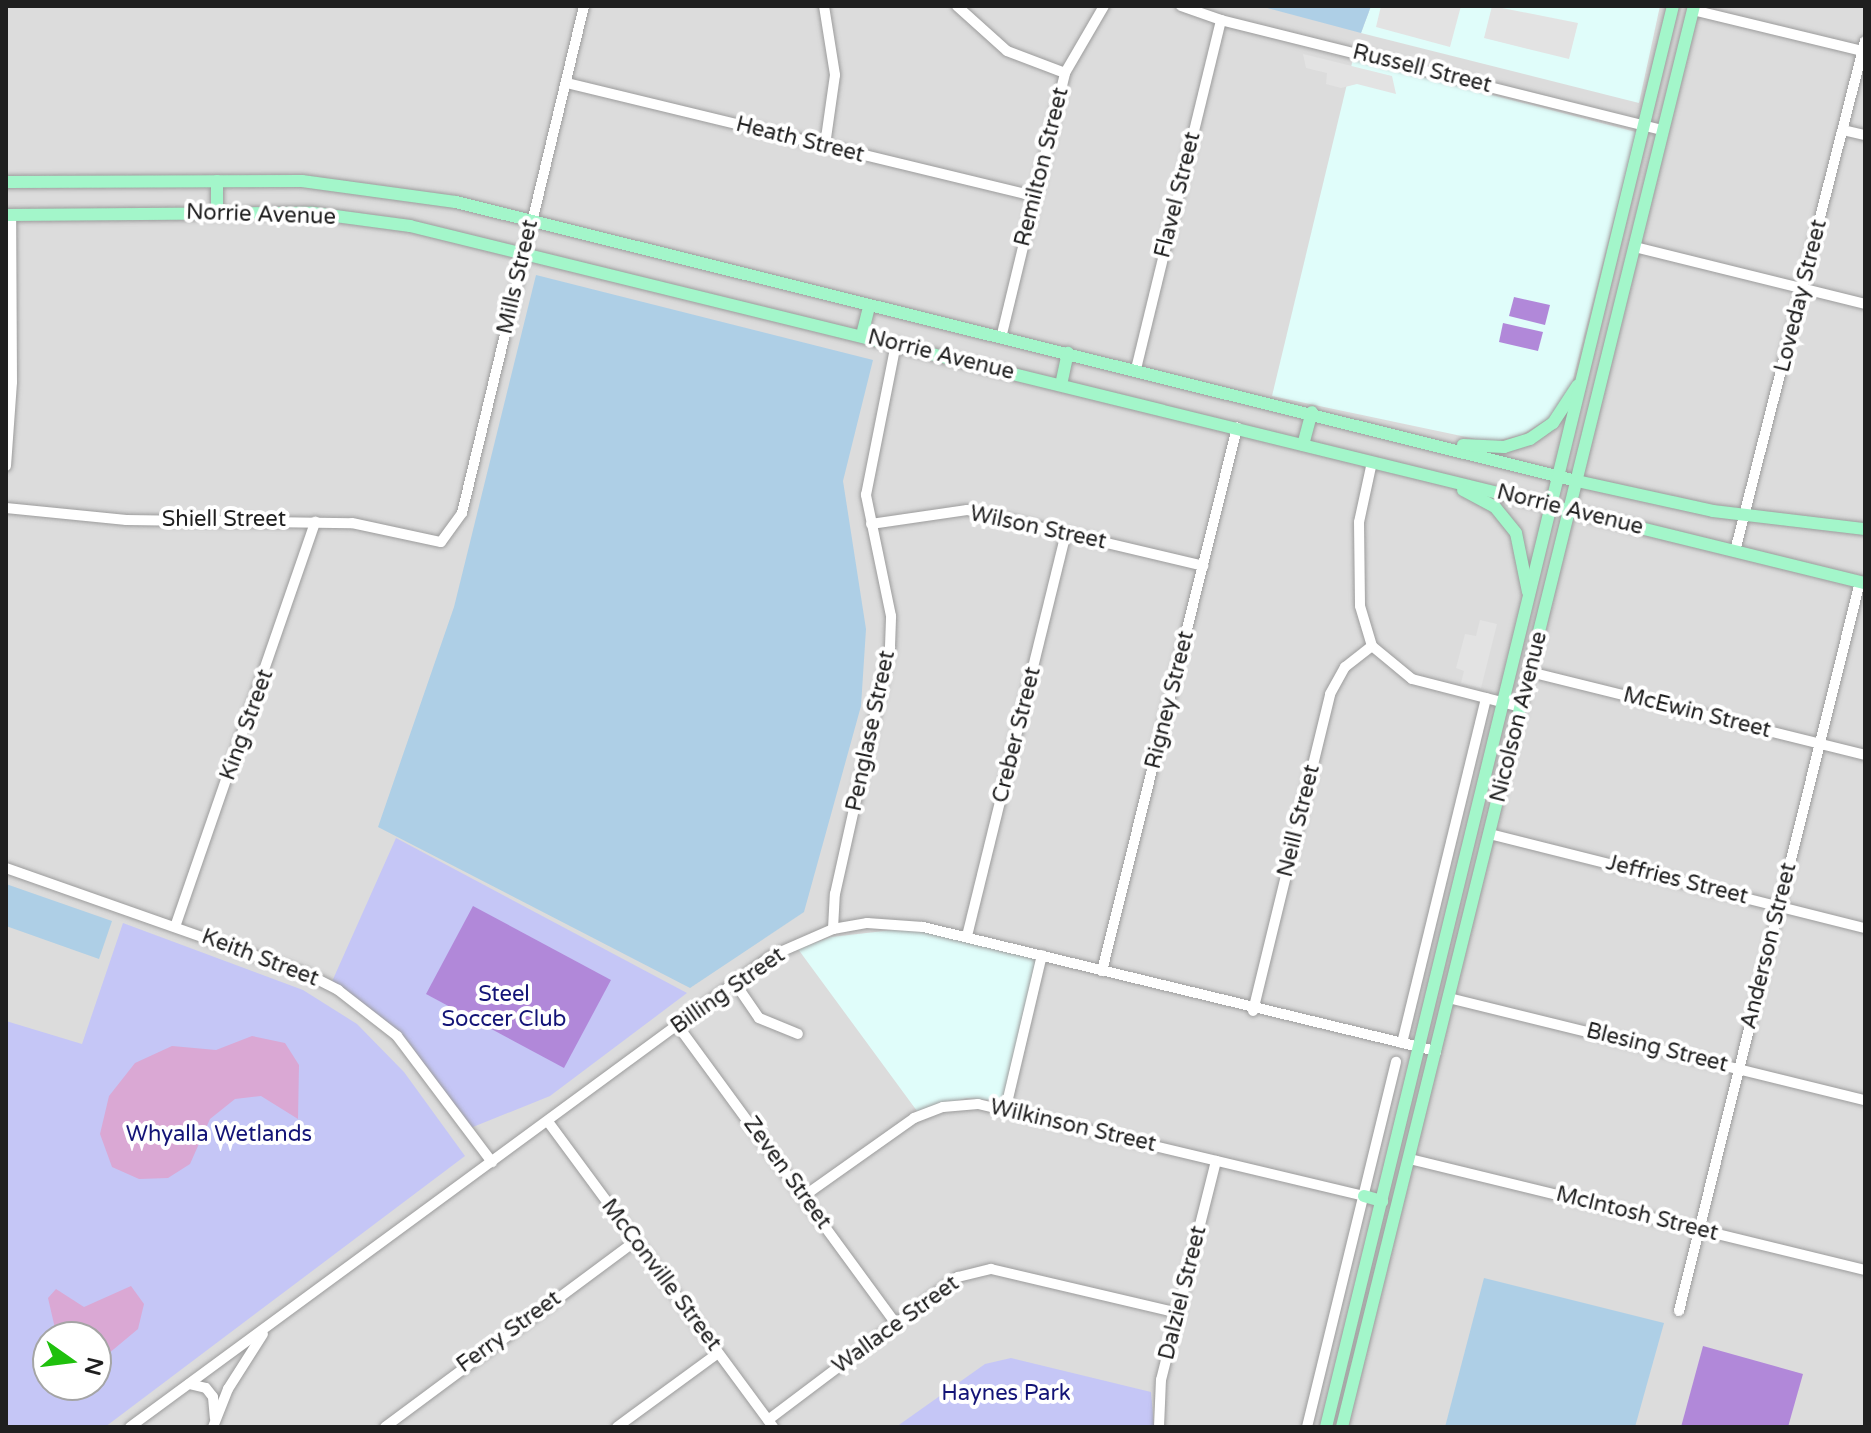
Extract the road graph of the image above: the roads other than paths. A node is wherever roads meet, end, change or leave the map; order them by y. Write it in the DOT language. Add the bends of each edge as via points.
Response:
graph roads {
  1 [pos="584,6"];
  2 [pos="824,6"];
  3 [pos="957,6"];
  4 [pos="1104,6"];
  5 [pos="1181,6"];
  6 [pos="1673,6"];
  7 [pos="1693,8"];
  8 [pos="1221,20"];
  9 [pos="1864,46"];
  10 [pos="1065,73"];
  11 [pos="567,83"];
  12 [pos="1647,125"];
  13 [pos="1663,130"];
  14 [pos="1843,130"];
  15 [pos="1865,135"];
  16 [pos="825,145"];
  17 [pos="217,181"];
  18 [pos="6,182"];
  19 [pos="1034,196"];
  20 [pos="217,212"];
  21 [pos="8,215"];
  22 [pos="530,221"];
  23 [pos="1635,247"];
  24 [pos="523,253"];
  25 [pos="1802,289"];
  26 [pos="1865,304"];
  27 [pos="869,306"];
  28 [pos="862,335"];
  29 [pos="1001,338"];
  30 [pos="896,343"];
  31 [pos="1068,353"];
  32 [pos="1587,368"];
  33 [pos="1136,369"];
  34 [pos="1061,385"];
  35 [pos="1312,412"];
  36 [pos="1237,428"];
  37 [pos="1435,444"];
  38 [pos="1303,445"];
  39 [pos="1372,462"];
  40 [pos="6,466"];
  41 [pos="1431,476"];
  42 [pos="1561,476"];
  43 [pos="1577,481"];
  44 [pos="1554,506"];
  45 [pos="6,508"];
  46 [pos="1570,510"];
  47 [pos="1748,514"];
  48 [pos="315,522"];
  49 [pos="871,524"];
  50 [pos="1865,529"];
  51 [pos="1066,533"];
  52 [pos="441,542"];
  53 [pos="1735,551"];
  54 [pos="1203,566"];
  55 [pos="1862,582"];
  56 [pos="1527,611"];
  57 [pos="1372,646"];
  58 [pos="1530,672"];
  59 [pos="1486,698"];
  60 [pos="1504,703"];
  61 [pos="1521,707"];
  62 [pos="1820,743"];
  63 [pos="1865,755"];
  64 [pos="1490,834"];
  65 [pos="6,868"];
  66 [pos="1780,905"];
  67 [pos="175,927"];
  68 [pos="1865,928"];
  69 [pos="833,929"];
  70 [pos="967,936"];
  71 [pos="1042,955"];
  72 [pos="1102,971"];
  73 [pos="735,983"];
  74 [pos="1449,998"];
  75 [pos="1253,1011"];
  76 [pos="678,1026"];
  77 [pos="798,1034"];
  78 [pos="1402,1043"];
  79 [pos="1420,1047"];
  80 [pos="1436,1051"];
  81 [pos="1396,1062"];
  82 [pos="1739,1068"];
  83 [pos="1865,1100"];
  84 [pos="1006,1107"];
  85 [pos="549,1123"];
  86 [pos="1410,1159"];
  87 [pos="1216,1161"];
  88 [pos="492,1162"];
  89 [pos="804,1196"];
  90 [pos="1364,1196"];
  91 [pos="1382,1201"];
  92 [pos="1699,1229"];
  93 [pos="635,1241"];
  94 [pos="1865,1270"];
  95 [pos="1360,1294"];
  96 [pos="1374,1298"];
  97 [pos="1679,1311"];
  98 [pos="1178,1313"];
  99 [pos="895,1322"];
  100 [pos="271,1324"];
  101 [pos="718,1353"];
  102 [pos="189,1384"];
  103 [pos="214,1424"];
  104 [pos="770,1424"];
  105 [pos="130,1427"];
  106 [pos="385,1427"];
  107 [pos="617,1427"];
  108 [pos="1159,1427"];
  109 [pos="1307,1427"];
  110 [pos="1326,1427"];
  111 [pos="1342,1427"];
  1 -- 11 [label="street, Mills Street"];
  2 -- 16 [label="street" via="835,75"];
  3 -- 10 [label="street" via="1007,51"];
  4 -- 10 [label="street, Remilton Street"];
  5 -- 8 [label="street, Russell Street"];
  6 -- 12 [label="main road, Nicolson Avenue"];
  7 -- 9 [label="street"];
  7 -- 13 [label="main road, Nicolson Avenue"];
  8 -- 12 [label="street, Russell Street"];
  8 -- 33 [label="street, Flavel Street"];
  9 -- 14 [label="street, Loveday Street"];
  10 -- 19 [label="street, Remilton Street"];
  11 -- 16 [label="street, Heath Street"];
  11 -- 22 [label="street, Mills Street"];
  12 -- 13 [label="street, Russell Street"];
  12 -- 32 [label="main road, Nicolson Avenue"];
  13 -- 23 [label="main road, Nicolson Avenue"];
  14 -- 15 [label="street"];
  14 -- 25 [label="street, Loveday Street"];
  16 -- 19 [label="street, Heath Street"];
  17 -- 18 [label="main road, Norrie Avenue"];
  17 -- 20 [label="main road"];
  17 -- 22 [label="main road, Norrie Avenue" via="302,181 390,191"];
  19 -- 29 [label="street, Remilton Street"];
  20 -- 21 [label="main road, Norrie Avenue"];
  20 -- 24 [label="main road, Norrie Avenue" via="313,213 396,224"];
  21 -- 40 [label="street" via="12,382"];
  22 -- 24 [label="street, Mills Street"];
  22 -- 27 [label="main road, Norrie Avenue"];
  23 -- 25 [label="street"];
  23 -- 43 [label="main road, Nicolson Avenue"];
  24 -- 28 [label="main road, Norrie Avenue"];
  24 -- 52 [label="street, Mills Street" via="462,513"];
  25 -- 26 [label="street"];
  25 -- 47 [label="street, Loveday Street"];
  27 -- 28 [label="main road"];
  27 -- 29 [label="main road, Norrie Avenue"];
  28 -- 30 [label="main road, Norrie Avenue"];
  29 -- 31 [label="main road, Norrie Avenue"];
  30 -- 34 [label="main road, Norrie Avenue"];
  30 -- 49 [label="street, Penglase Street" via="868,465"];
  31 -- 33 [label="main road, Norrie Avenue"];
  31 -- 34 [label="main road"];
  32 -- 37 [label="main road" via="1553,423 1530,439 1504,447"];
  32 -- 42 [label="main road, Nicolson Avenue"];
  33 -- 35 [label="main road, Norrie Avenue"];
  34 -- 36 [label="main road, Norrie Avenue"];
  35 -- 37 [label="main road, Norrie Avenue"];
  35 -- 38 [label="main road"];
  36 -- 38 [label="main road, Norrie Avenue"];
  36 -- 54 [label="street, Rigney Street"];
  37 -- 42 [label="main road, Norrie Avenue"];
  38 -- 39 [label="main road, Norrie Avenue"];
  39 -- 41 [label="main road, Norrie Avenue"];
  39 -- 57 [label="street" via="1359,536 1360,606"];
  41 -- 44 [label="main road, Norrie Avenue"];
  41 -- 56 [label="main road" via="1495,507 1516,533 1528,579"];
  42 -- 43 [label="main road, Norrie Avenue"];
  42 -- 44 [label="main road, Nicolson Avenue"];
  43 -- 46 [label="main road, Nicolson Avenue"];
  43 -- 47 [label="main road, Norrie Avenue"];
  44 -- 46 [label="main road, Norrie Avenue"];
  44 -- 56 [label="main road, Nicolson Avenue"];
  45 -- 48 [label="street, Shiell Street" via="126,520"];
  46 -- 53 [label="main road, Norrie Avenue"];
  46 -- 58 [label="main road, Nicolson Avenue"];
  47 -- 50 [label="main road, Norrie Avenue"];
  47 -- 53 [label="street, Loveday Street"];
  48 -- 52 [label="street, Shiell Street" via="352,523"];
  48 -- 67 [label="street, King Street"];
  49 -- 51 [label="street, Wilson Street" via="967,510"];
  49 -- 69 [label="street, Penglase Street" via="891,616 890,647 835,894"];
  51 -- 54 [label="street, Wilson Street"];
  51 -- 70 [label="street, Creber Street"];
  53 -- 55 [label="main road, Norrie Avenue"];
  54 -- 72 [label="street, Rigney Street"];
  55 -- 62 [label="street, Anderson Street"];
  56 -- 60 [label="main road, Nicolson Avenue"];
  57 -- 59 [label="street" via="1412,679"];
  57 -- 75 [label="street, Neill Street" via="1345,667 1330,694"];
  58 -- 61 [label="main road, Nicolson Avenue"];
  58 -- 62 [label="street, McEwin Street"];
  59 -- 60 [label="street"];
  59 -- 78 [label="street, Nicolson Avenue"];
  60 -- 61 [label="street"];
  60 -- 79 [label="main road, Nicolson Avenue"];
  61 -- 64 [label="main road, Nicolson Avenue"];
  62 -- 63 [label="street, McEwin Street"];
  62 -- 66 [label="street, Anderson Street"];
  64 -- 66 [label="street, Jeffries Street"];
  64 -- 74 [label="main road, Nicolson Avenue"];
  65 -- 67 [label="street, Keith Street"];
  66 -- 68 [label="street, Jeffries Street"];
  66 -- 82 [label="street, Anderson Street"];
  67 -- 88 [label="street, Keith Street" via="309,975 364,1007 422,1065"];
  69 -- 70 [label="street, Billing Street" via="888,923"];
  69 -- 73 [label="street, Billing Street" via="771,956"];
  70 -- 71 [label="street, Billing Street"];
  71 -- 72 [label="street, Billing Street"];
  71 -- 84 [label="street"];
  72 -- 75 [label="street, Billing Street"];
  73 -- 76 [label="street, Billing Street"];
  73 -- 77 [label="street" via="759,1018"];
  74 -- 80 [label="main road, Nicolson Avenue"];
  74 -- 82 [label="street, Blesing Street"];
  75 -- 78 [label="street, Billing Street"];
  76 -- 85 [label="street, Billing Street"];
  76 -- 89 [label="street, Zeven Street"];
  78 -- 79 [label="street, Billing Street"];
  79 -- 80 [label="street, Billing Street"];
  79 -- 91 [label="main road, Nicolson Avenue"];
  80 -- 86 [label="main road, Nicolson Avenue"];
  81 -- 90 [label="street"];
  82 -- 83 [label="street, Blesing Street"];
  82 -- 92 [label="street, Anderson Street"];
  84 -- 87 [label="street, Wilkinson Street"];
  84 -- 89 [label="street, Wilkinson Street" via="943,1107 914,1118"];
  85 -- 88 [label="street, Billing Street"];
  85 -- 93 [label="street, McConville Street"];
  86 -- 92 [label="street, McIntosh Street"];
  86 -- 96 [label="main road, Nicolson Avenue"];
  87 -- 90 [label="street, Wilkinson Street"];
  87 -- 98 [label="street, Dalziel Street"];
  88 -- 100 [label="street, Billing Street"];
  89 -- 99 [label="street, Zeven Street"];
  90 -- 91 [label="main road"];
  90 -- 109 [label="street"];
  91 -- 95 [label="main road, Nicolson Avenue"];
  92 -- 94 [label="street, McIntosh Street"];
  92 -- 97 [label="street, Anderson Street"];
  93 -- 101 [label="street, McConville Street"];
  93 -- 106 [label="street, Ferry Street"];
  95 -- 96 [label="main road"];
  95 -- 110 [label="main road, Nicolson Avenue"];
  96 -- 111 [label="main road, Nicolson Avenue"];
  98 -- 99 [label="street, Wallace Street" via="991,1269 958,1277"];
  98 -- 108 [label="street, Dalziel Street" via="1161,1380"];
  99 -- 104 [label="street, Wallace Street"];
  100 -- 102 [label="street, Billing Street"];
  100 -- 103 [label="street" via="244,1360"];
  101 -- 104 [label="street, McConville Street"];
  101 -- 107 [label="street"];
  102 -- 103 [label="street" via="206,1388 213,1397"];
  102 -- 105 [label="street, Billing Street"];
}
